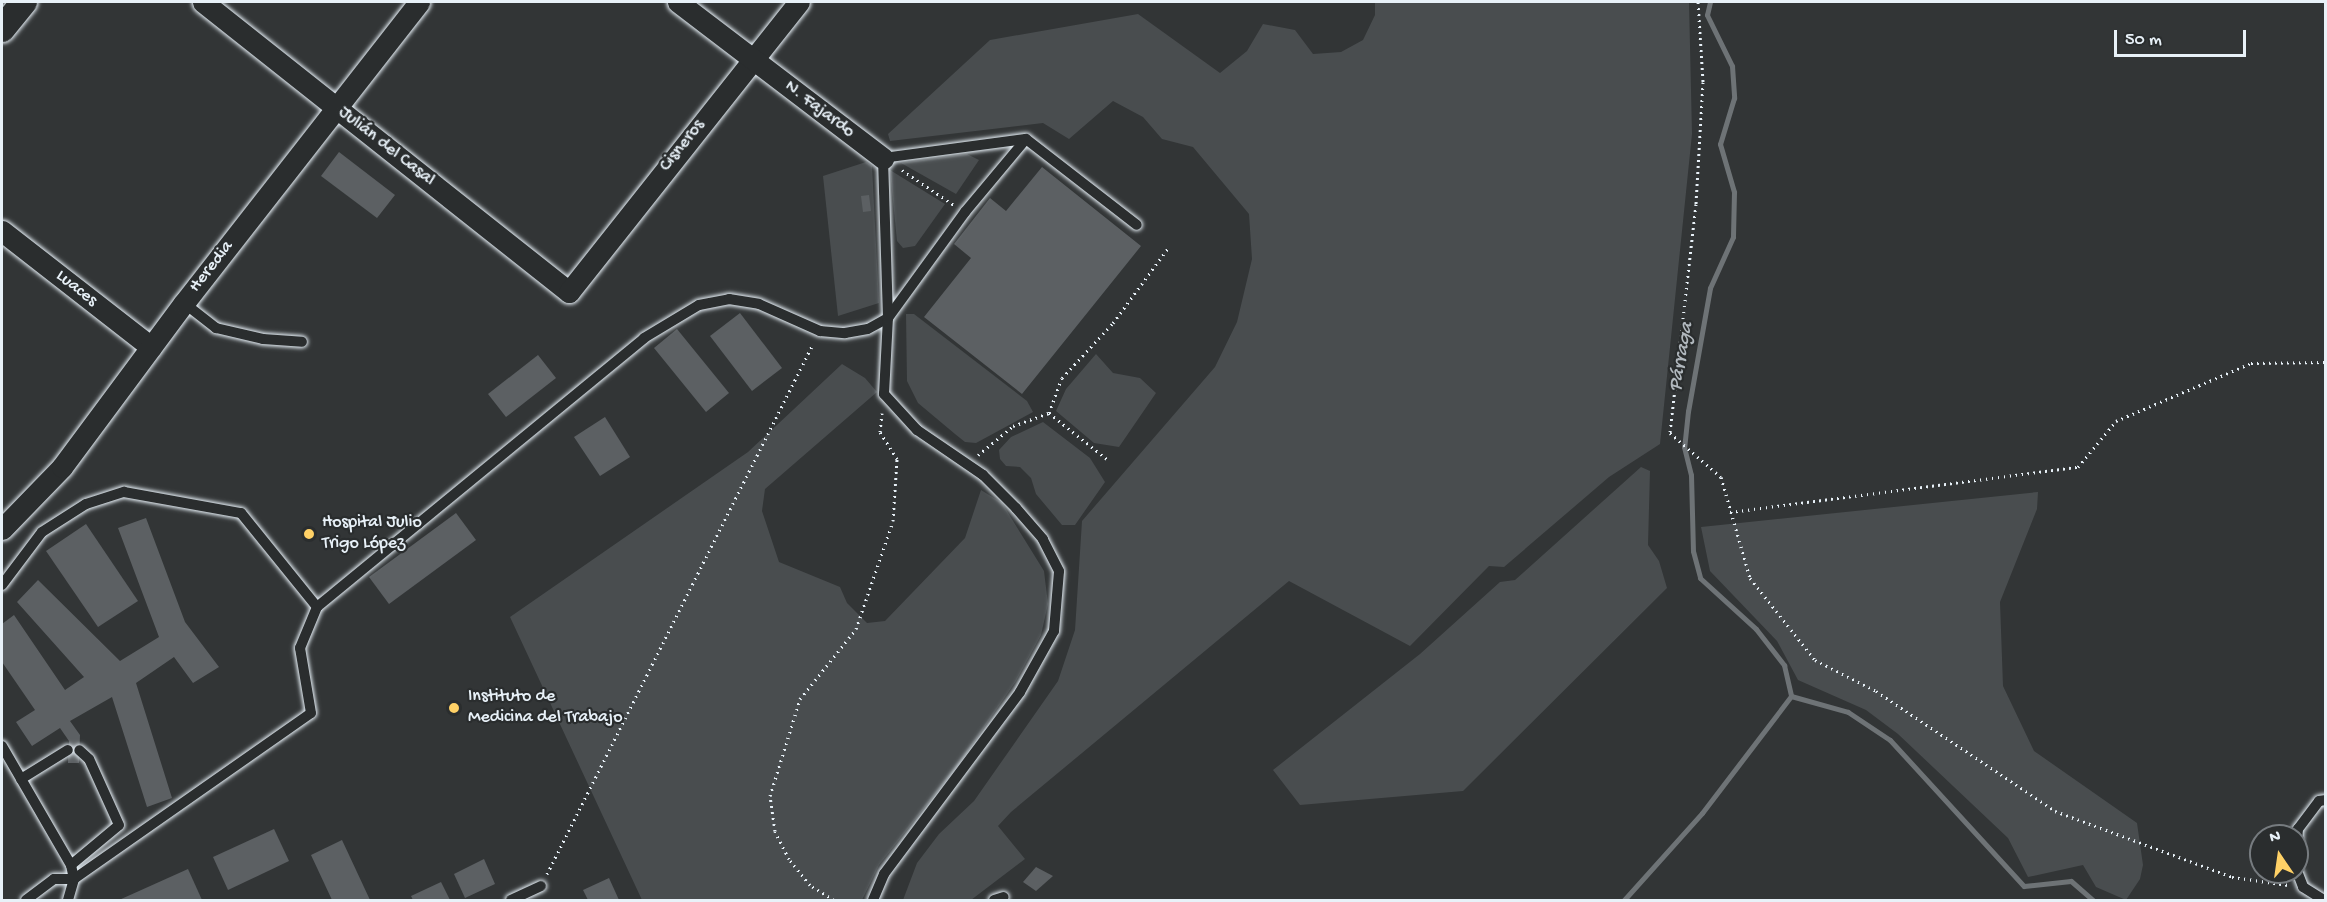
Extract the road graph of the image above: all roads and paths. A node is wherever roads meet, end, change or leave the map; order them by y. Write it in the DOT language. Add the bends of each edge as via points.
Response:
graph roads {
  1 [pos="24,2"];
  2 [pos="203,2"];
  3 [pos="419,2"];
  4 [pos="678,2"];
  5 [pos="799,2"];
  6 [pos="1698,2"];
  7 [pos="2,29"];
  8 [pos="752,59"];
  9 [pos="338,109"];
  10 [pos="1026,139"];
  11 [pos="882,158"];
  12 [pos="965,212"];
  13 [pos="1137,225"];
  14 [pos="2,231"];
  15 [pos="1168,248"];
  16 [pos="568,292"];
  17 [pos="184,303"];
  18 [pos="888,318"];
  19 [pos="820,331"];
  20 [pos="302,342"];
  21 [pos="151,347"];
  22 [pos="2325,362"];
  23 [pos="884,394"];
  24 [pos="1048,413"];
  25 [pos="1108,460"];
  26 [pos="967,464"];
  27 [pos="1730,512"];
  28 [pos="2,529"];
  29 [pos="2,583"];
  30 [pos="317,607"];
  31 [pos="2,746"];
  32 [pos="21,779"];
  33 [pos="2325,800"];
  34 [pos="2302,824"];
  35 [pos="71,865"];
  36 [pos="74,879"];
  37 [pos="2302,884"];
  38 [pos="541,886"];
  39 [pos="2303,887"];
  40 [pos="26,900"];
  41 [pos="68,900"];
  42 [pos="511,900"];
  43 [pos="834,900"];
  44 [pos="873,900"];
  45 [pos="2324,900"];
  1 -- 7 [label="street"];
  2 -- 9 [label="street, Julián del Casal"];
  3 -- 9 [label="street, Heredia"];
  4 -- 8 [label="street, N. Fajardo"];
  5 -- 8 [label="street, Cisneros"];
  6 -- 27 [label="path" via="1703,82 1696,204 1670,433 1721,477"];
  8 -- 11 [label="street, N. Fajardo"];
  8 -- 16 [label="street, Cisneros"];
  9 -- 16 [label="street, Julián del Casal"];
  9 -- 17 [label="street, Heredia"];
  10 -- 11 [label="lane"];
  10 -- 12 [label="lane"];
  10 -- 13 [label="lane"];
  11 -- 12 [label="path"];
  11 -- 18 [label="lane"];
  12 -- 18 [label="lane"];
  14 -- 21 [label="street, Luaces"];
  15 -- 24 [label="path" via="1113,323 1062,378"];
  17 -- 20 [label="lane" via="216,328 263,339"];
  17 -- 21 [label="street, Heredia"];
  18 -- 19 [label="lane" via="845,333"];
  18 -- 23 [label="lane"];
  19 -- 30 [label="lane" via="759,304 729,299 699,305 644,338"];
  19 -- 38 [label="path"];
  21 -- 28 [label="street, Heredia" via="62,467"];
  22 -- 27 [label="path" via="2251,363 2116,421 2078,467"];
  23 -- 26 [label="lane" via="917,430"];
  23 -- 43 [label="path" via="880,432 897,459 892,521 856,628 800,699 770,796 775,831 789,859 810,885"];
  24 -- 25 [label="path"];
  24 -- 26 [label="path" via="1013,426"];
  26 -- 44 [label="lane" via="983,475 1043,539 1059,571 1054,631 1020,692 884,874"];
  27 -- 39 [label="path" via="1750,578 1815,660 1876,691 2055,811 2232,877"];
  29 -- 30 [label="lane" via="42,532 86,504 124,492 241,513"];
  30 -- 36 [label="lane" via="300,648 311,713"];
  31 -- 32 [label="lane"];
  32 -- 35 [label="lane"];
  32 -- 35 [label="lane" via="74,750 89,759 119,825"];
  33 -- 34 [label="lane" via="2319,801"];
  35 -- 36 [label="lane"];
  36 -- 40 [label="lane" via="54,879"];
  36 -- 41 [label="lane"];
  37 -- 39 [label="lane"];
  38 -- 42 [label="lane"];
  39 -- 45 [label="lane"];
}
